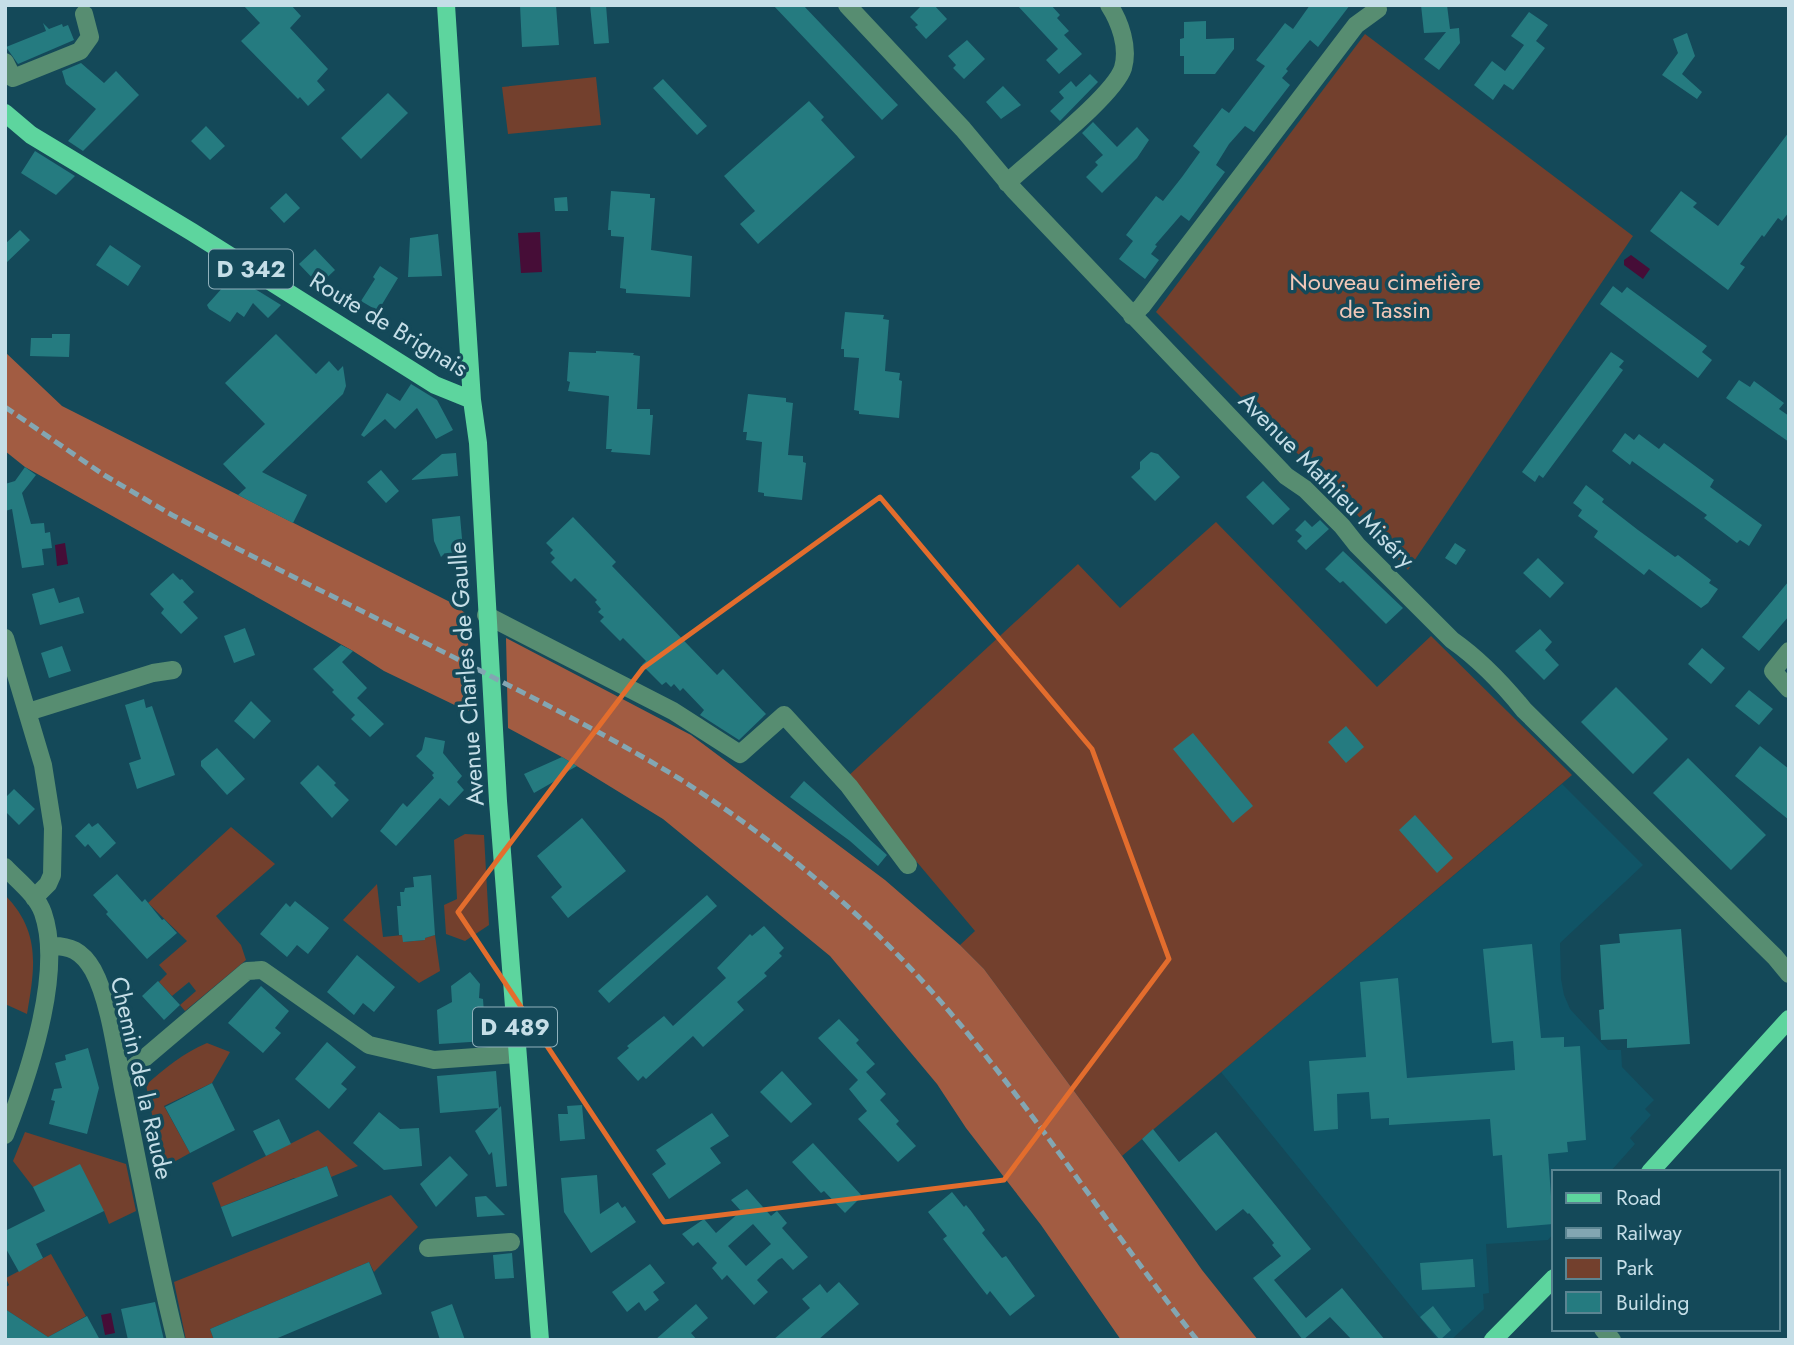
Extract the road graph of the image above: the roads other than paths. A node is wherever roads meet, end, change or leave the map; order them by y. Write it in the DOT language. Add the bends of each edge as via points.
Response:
graph roads {
  1 [pos="446,5"];
  2 [pos="846,5"];
  3 [pos="1109,5"];
  4 [pos="1378,9"];
  5 [pos="84,14"];
  6 [pos="5,62"];
  7 [pos="5,113"];
  8 [pos="5,125"];
  9 [pos="32,135"];
  10 [pos="1007,183"];
  11 [pos="1132,316"];
  12 [pos="472,400"];
  13 [pos="486,615"];
  14 [pos="5,638"];
  15 [pos="1789,650"];
  16 [pos="173,670"];
  17 [pos="1789,689"];
  18 [pos="28,712"];
  19 [pos="908,865"];
  20 [pos="5,867"];
  21 [pos="34,898"];
  22 [pos="49,946"];
  23 [pos="1789,974"];
  24 [pos="1789,1018"];
  25 [pos="517,1054"];
  26 [pos="121,1079"];
  27 [pos="5,1135"];
  28 [pos="1652,1170"];
  29 [pos="511,1242"];
  30 [pos="428,1248"];
  31 [pos="1552,1280"];
  32 [pos="176,1340"];
  33 [pos="540,1340"];
  34 [pos="1493,1340"];
  1 -- 12 [label="main road, Avenue Charles de Gaulle / D 489"];
  2 -- 10 [label="street, Avenue Mathieu Miséry" via="963,129"];
  3 -- 10 [label="street" via="1123,36 1123,67 1108,92"];
  4 -- 11 [label="street" via="1356,25"];
  5 -- 6 [label="street" via="90,37 80,51 13,78"];
  7 -- 9 [label="main road, Route de Brignais / D 342"];
  8 -- 9 [label="main road, Route de Brignais / D 342"];
  9 -- 12 [label="main road, Route de Brignais / D 342" via="435,384"];
  10 -- 11 [label="street, Avenue Mathieu Miséry"];
  11 -- 23 [label="street, Avenue Mathieu Miséry" via="1286,476 1305,489"];
  12 -- 13 [label="main road, Avenue Charles de Gaulle / D 489"];
  13 -- 19 [label="street" via="673,711 740,754 784,715 849,786"];
  13 -- 25 [label="main road, Avenue Charles de Gaulle / D 489"];
  14 -- 18 [label="street"];
  15 -- 17 [label="street" via="1773,671"];
  16 -- 18 [label="street"];
  18 -- 21 [label="street" via="43,765 52,828 52,875"];
  20 -- 21 [label="street"];
  21 -- 22 [label="street" via="43,913"];
  22 -- 26 [label="street, Chemin de la Raude" via="77,951 93,970"];
  22 -- 27 [label="street" via="41,1019"];
  24 -- 28 [label="main road"];
  25 -- 26 [label="street" via="435,1060 369,1045 262,970 247,971"];
  25 -- 33 [label="main road, Avenue Charles de Gaulle / D 489"];
  26 -- 32 [label="street, Chemin de la Raude"];
  29 -- 30 [label="street"];
  31 -- 34 [label="main road"];
}
